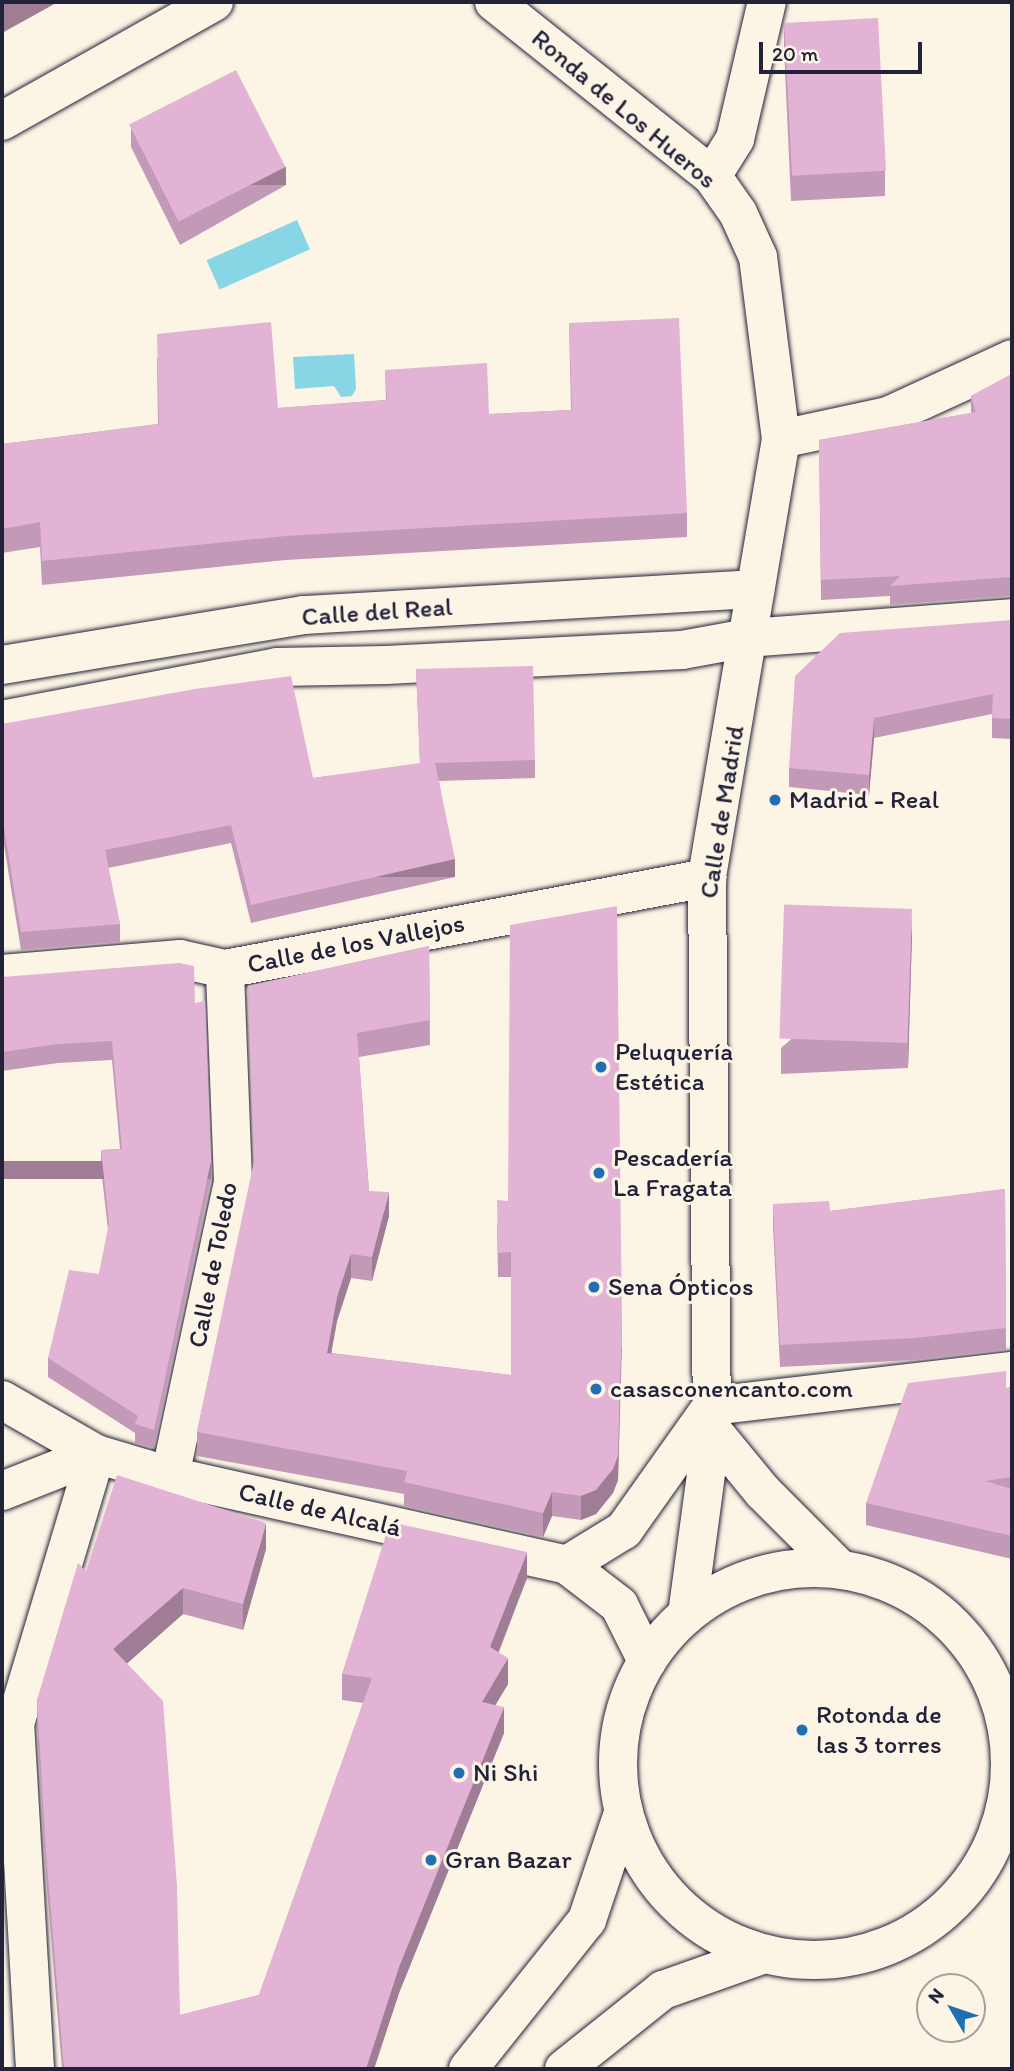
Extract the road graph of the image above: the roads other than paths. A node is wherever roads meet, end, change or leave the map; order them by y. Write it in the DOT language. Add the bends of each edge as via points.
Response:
graph roads {
  1 [pos="215,2"];
  2 [pos="494,2"];
  3 [pos="767,2"];
  4 [pos="2,121"];
  5 [pos="712,176"];
  6 [pos="1012,359"];
  7 [pos="781,439"];
  8 [pos="755,589"];
  9 [pos="1012,618"];
  10 [pos="748,638"];
  11 [pos="2,665"];
  12 [pos="2,720"];
  13 [pos="707,878"];
  14 [pos="225,969"];
  15 [pos="2,974"];
  16 [pos="1012,1371"];
  17 [pos="2,1400"];
  18 [pos="712,1418"];
  19 [pos="96,1454"];
  20 [pos="170,1476"];
  21 [pos="2,1491"];
  22 [pos="566,1565"];
  23 [pos="840,1569"];
  24 [pos="687,1615"];
  25 [pos="647,1661"];
  26 [pos="1002,1680"];
  27 [pos="623,1813"];
  28 [pos="1012,1852"];
  29 [pos="979,1872"];
  30 [pos="762,1955"];
  31 [pos="35,2069"];
  32 [pos="468,2069"];
  33 [pos="564,2069"];
  1 -- 4 [label="street"];
  2 -- 5 [label="street, Ronda de Los Hueros"];
  3 -- 5 [label="street" via="735,139"];
  5 -- 7 [label="street, Ronda de Los Hueros" via="738,213 758,257"];
  6 -- 7 [label="street" via="888,416"];
  7 -- 8 [label="street, Ronda de Los Hueros"];
  8 -- 10 [label="street, Ronda de Los Hueros"];
  8 -- 11 [label="street, Calle del Real" via="304,615"];
  9 -- 10 [label="street"];
  10 -- 12 [label="street" via="682,650 277,667"];
  10 -- 13 [label="street, Calle de Madrid"];
  13 -- 14 [label="street, Calle de los Vallejos"];
  13 -- 18 [label="street, Calle de Madrid"];
  14 -- 15 [label="street, Calle de los Vallejos" via="180,959"];
  14 -- 20 [label="street, Calle de Toledo" via="233,1181"];
  16 -- 18 [label="street"];
  17 -- 19 [label="street, Calle de Alcalá"];
  18 -- 22 [label="street" via="624,1530"];
  18 -- 23 [label="street" via="764,1492"];
  18 -- 24 [label="street, Calle de Madrid"];
  19 -- 20 [label="street, Calle de Alcalá"];
  19 -- 21 [label="street"];
  19 -- 31 [label="street" via="15,1724"];
  20 -- 22 [label="street, Calle de Alcalá"];
  22 -- 25 [label="street, Calle de Alcalá" via="619,1605"];
  23 -- 24 [label="street" via="785,1569 746,1580"];
  23 -- 26 [label="street" via="889,1581 933,1606"];
  24 -- 25 [label="street"];
  25 -- 27 [label="street" via="626,1709 617,1761"];
  26 -- 29 [label="street" via="1010,1741 1007,1809"];
  27 -- 30 [label="street" via="643,1861 673,1903 714,1934"];
  27 -- 32 [label="street" via="587,1920"];
  28 -- 29 [label="street"];
  29 -- 30 [label="street" via="937,1918 884,1948 823,1961"];
  30 -- 33 [label="street" via="663,1990"];
}
